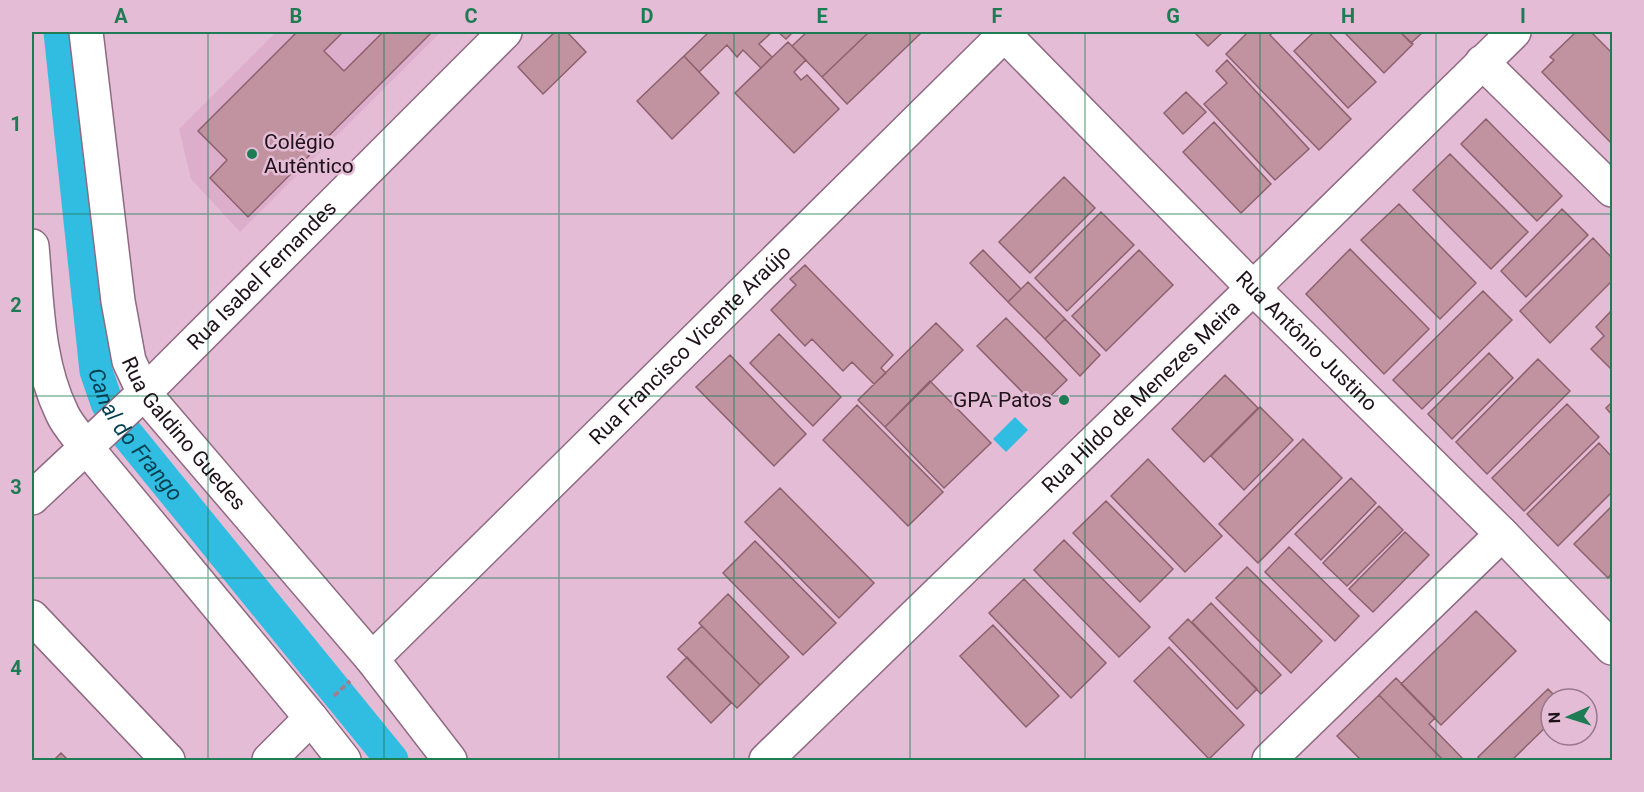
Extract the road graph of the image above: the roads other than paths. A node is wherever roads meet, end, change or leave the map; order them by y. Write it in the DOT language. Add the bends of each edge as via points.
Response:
graph roads {
  1 [pos="86,32"];
  2 [pos="505,32"];
  3 [pos="1005,32"];
  4 [pos="1514,32"];
  5 [pos="1482,62"];
  6 [pos="1612,190"];
  7 [pos="32,246"];
  8 [pos="1253,288"];
  9 [pos="144,393"];
  10 [pos="86,447"];
  11 [pos="32,498"];
  12 [pos="1502,534"];
  13 [pos="32,617"];
  14 [pos="1609,638"];
  15 [pos="372,660"];
  16 [pos="311,718"];
  17 [pos="168,760"];
  18 [pos="269,760"];
  19 [pos="344,760"];
  20 [pos="450,760"];
  21 [pos="766,760"];
  22 [pos="1269,760"];
  1 -- 9 [label="street, Rua Galdino Guedes" via="118,301 129,361"];
  2 -- 9 [label="street, Rua Isabel Fernandes"];
  3 -- 8 [label="street, Rua Antônio Justino"];
  3 -- 15 [label="street, Rua Francisco Vicente Araújo"];
  4 -- 5 [label="street, Rua Hildo de Menezes Meira"];
  5 -- 6 [label="street"];
  5 -- 8 [label="street, Rua Hildo de Menezes Meira"];
  7 -- 10 [label="street" via="43,351 52,388 62,415"];
  8 -- 12 [label="street, Rua Antônio Justino"];
  8 -- 21 [label="street, Rua Hildo de Menezes Meira"];
  9 -- 10 [label="street, Rua Isabel Fernandes"];
  9 -- 15 [label="street, Rua Galdino Guedes"];
  10 -- 11 [label="street, Rua Isabel Fernandes"];
  10 -- 16 [label="street"];
  12 -- 14 [label="street, Rua Antônio Justino"];
  12 -- 22 [label="street"];
  13 -- 17 [label="street"];
  15 -- 20 [label="street, Rua Galdino Guedes"];
  16 -- 18 [label="street"];
  16 -- 19 [label="street"];
}
